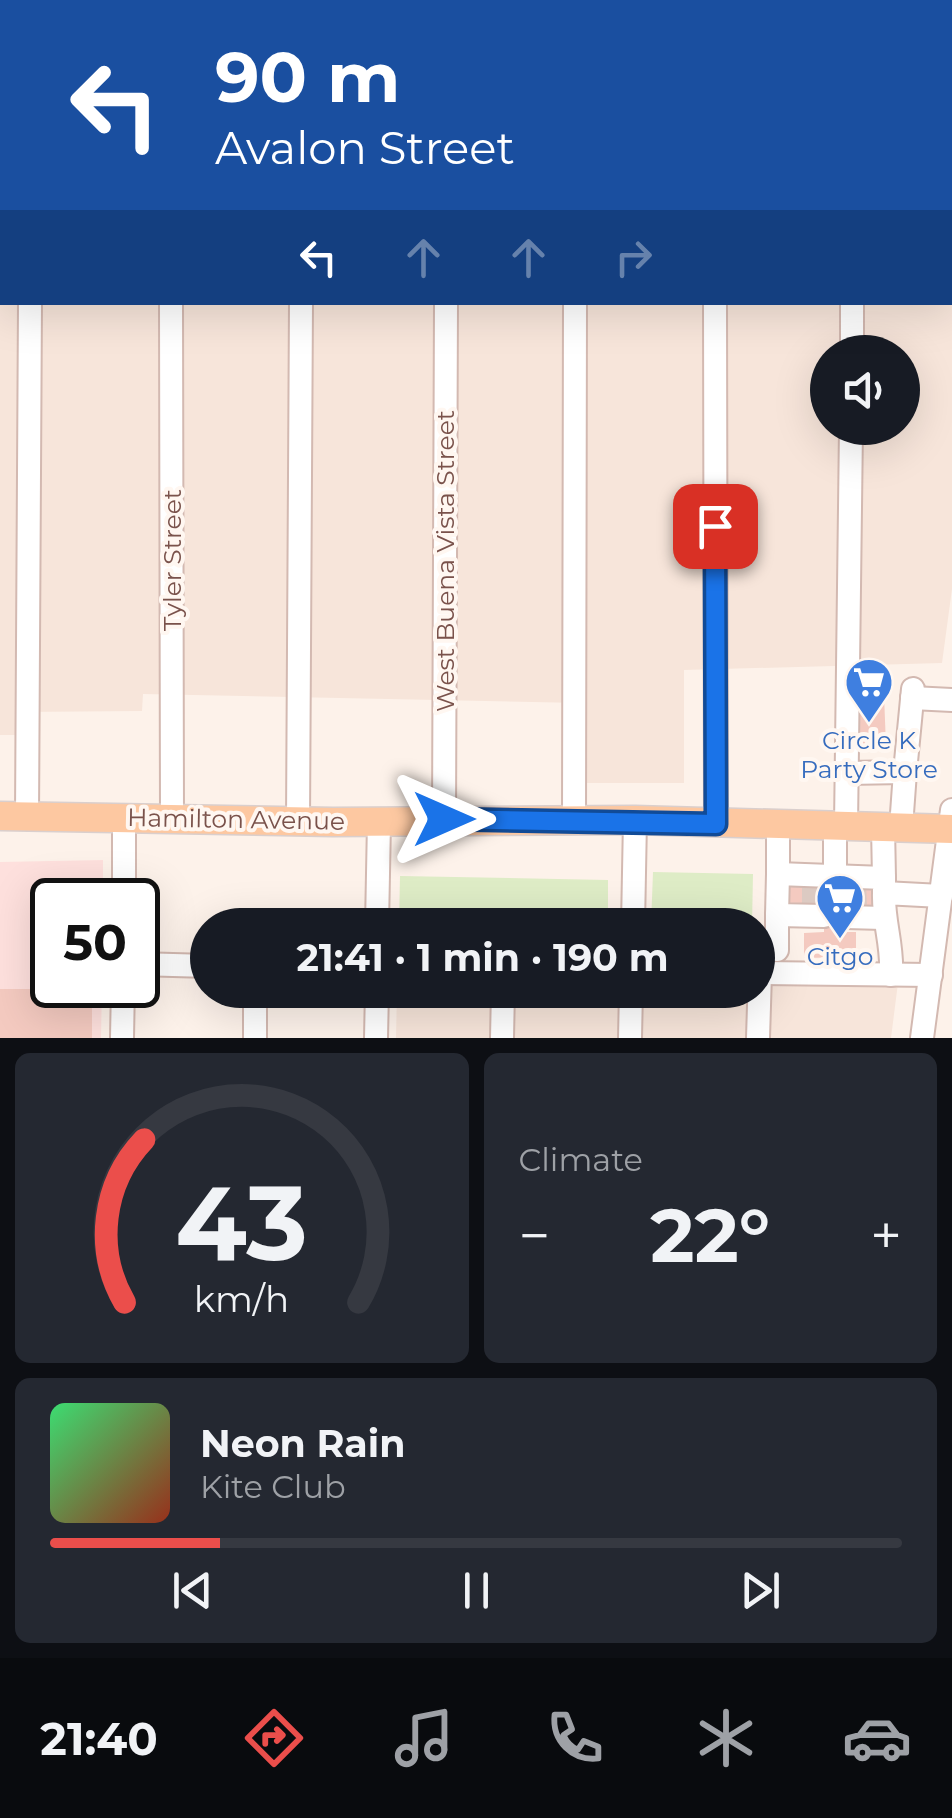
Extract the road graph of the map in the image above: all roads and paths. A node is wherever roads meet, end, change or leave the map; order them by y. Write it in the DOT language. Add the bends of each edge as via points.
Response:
graph roads {
  1 [pos="30,305"];
  2 [pos="171,305"];
  3 [pos="302,305"];
  4 [pos="446,305"];
  5 [pos="575,305"];
  6 [pos="715,305"];
  7 [pos="852,305"];
  8 [pos="852,335"];
  9 [pos="851,445"];
  10 [pos="952,700"];
  11 [pos="847,772"];
  12 [pos="905,772"];
  13 [pos="14,816"];
  14 [pos="124,816"];
  15 [pos="172,818"];
  16 [pos="444,819"];
  17 [pos="574,820"];
  18 [pos="635,820"];
  19 [pos="298,821"];
  20 [pos="378,822"];
  21 [pos="951,822"];
  22 [pos="716,824"];
  23 [pos="778,825"];
  24 [pos="841,826"];
  25 [pos="892,827"];
  26 [pos="778,874"];
  27 [pos="124,878"];
  28 [pos="884,886"];
  29 [pos="834,896"];
  30 [pos="941,896"];
  31 [pos="377,908"];
  32 [pos="633,908"];
  33 [pos="778,915"];
  34 [pos="883,918"];
  35 [pos="777,950"];
  36 [pos="160,965"];
  37 [pos="190,965"];
  38 [pos="775,973"];
  39 [pos="891,974"];
  40 [pos="937,984"];
  41 [pos="123,1008"];
  42 [pos="255,1008"];
  43 [pos="376,1008"];
  44 [pos="503,1008"];
  45 [pos="631,1008"];
  46 [pos="758,1008"];
  47 [pos="122,1038"];
  48 [pos="254,1038"];
  49 [pos="376,1038"];
  50 [pos="502,1038"];
  51 [pos="630,1038"];
  52 [pos="758,1038"];
  53 [pos="922,1038"];
  1 -- 13 [label="street"];
  2 -- 15 [label="street, Tyler Street"];
  3 -- 19 [label="street"];
  4 -- 16 [label="street, West Buena Vista Street"];
  5 -- 17 [label="street"];
  6 -- 22 [label="street"];
  7 -- 8 [label="street"];
  9 -- 11 [label="street"];
  10 -- 12 [label="street" via="913,694"];
  11 -- 12 [label="street"];
  11 -- 24 [label="street"];
  12 -- 25 [label="street"];
  13 -- 14 [label="main road, Hamilton Avenue"];
  14 -- 15 [label="main road, Hamilton Avenue"];
  14 -- 27 [label="street"];
  15 -- 19 [label="main road, Hamilton Avenue"];
  16 -- 17 [label="main road, Hamilton Avenue"];
  16 -- 20 [label="main road, Hamilton Avenue"];
  17 -- 18 [label="main road, Hamilton Avenue"];
  18 -- 22 [label="main road, Hamilton Avenue"];
  18 -- 32 [label="street"];
  19 -- 20 [label="main road, Hamilton Avenue"];
  20 -- 31 [label="street"];
  21 -- 25 [label="main road, Hamilton Avenue"];
  21 -- 30 [label="street"];
  22 -- 23 [label="main road, Hamilton Avenue"];
  23 -- 24 [label="main road, Hamilton Avenue"];
  23 -- 26 [label="street"];
  24 -- 25 [label="main road, Hamilton Avenue"];
  24 -- 29 [label="street"];
  25 -- 28 [label="street"];
  26 -- 29 [label="street"];
  26 -- 33 [label="street"];
  28 -- 29 [label="street"];
  28 -- 30 [label="street"];
  28 -- 34 [label="street"];
  29 -- 33 [label="street"];
  29 -- 34 [label="street"];
  30 -- 40 [label="street"];
  33 -- 35 [label="street"];
  34 -- 39 [label="street" via="894,946"];
  36 -- 37 [label="street"];
  38 -- 39 [label="street"];
  39 -- 40 [label="street"];
  40 -- 53 [label="street"];
  41 -- 47 [label="street"];
  42 -- 48 [label="street"];
  43 -- 49 [label="street"];
  44 -- 50 [label="street"];
  45 -- 51 [label="street"];
  46 -- 52 [label="street"];
}
